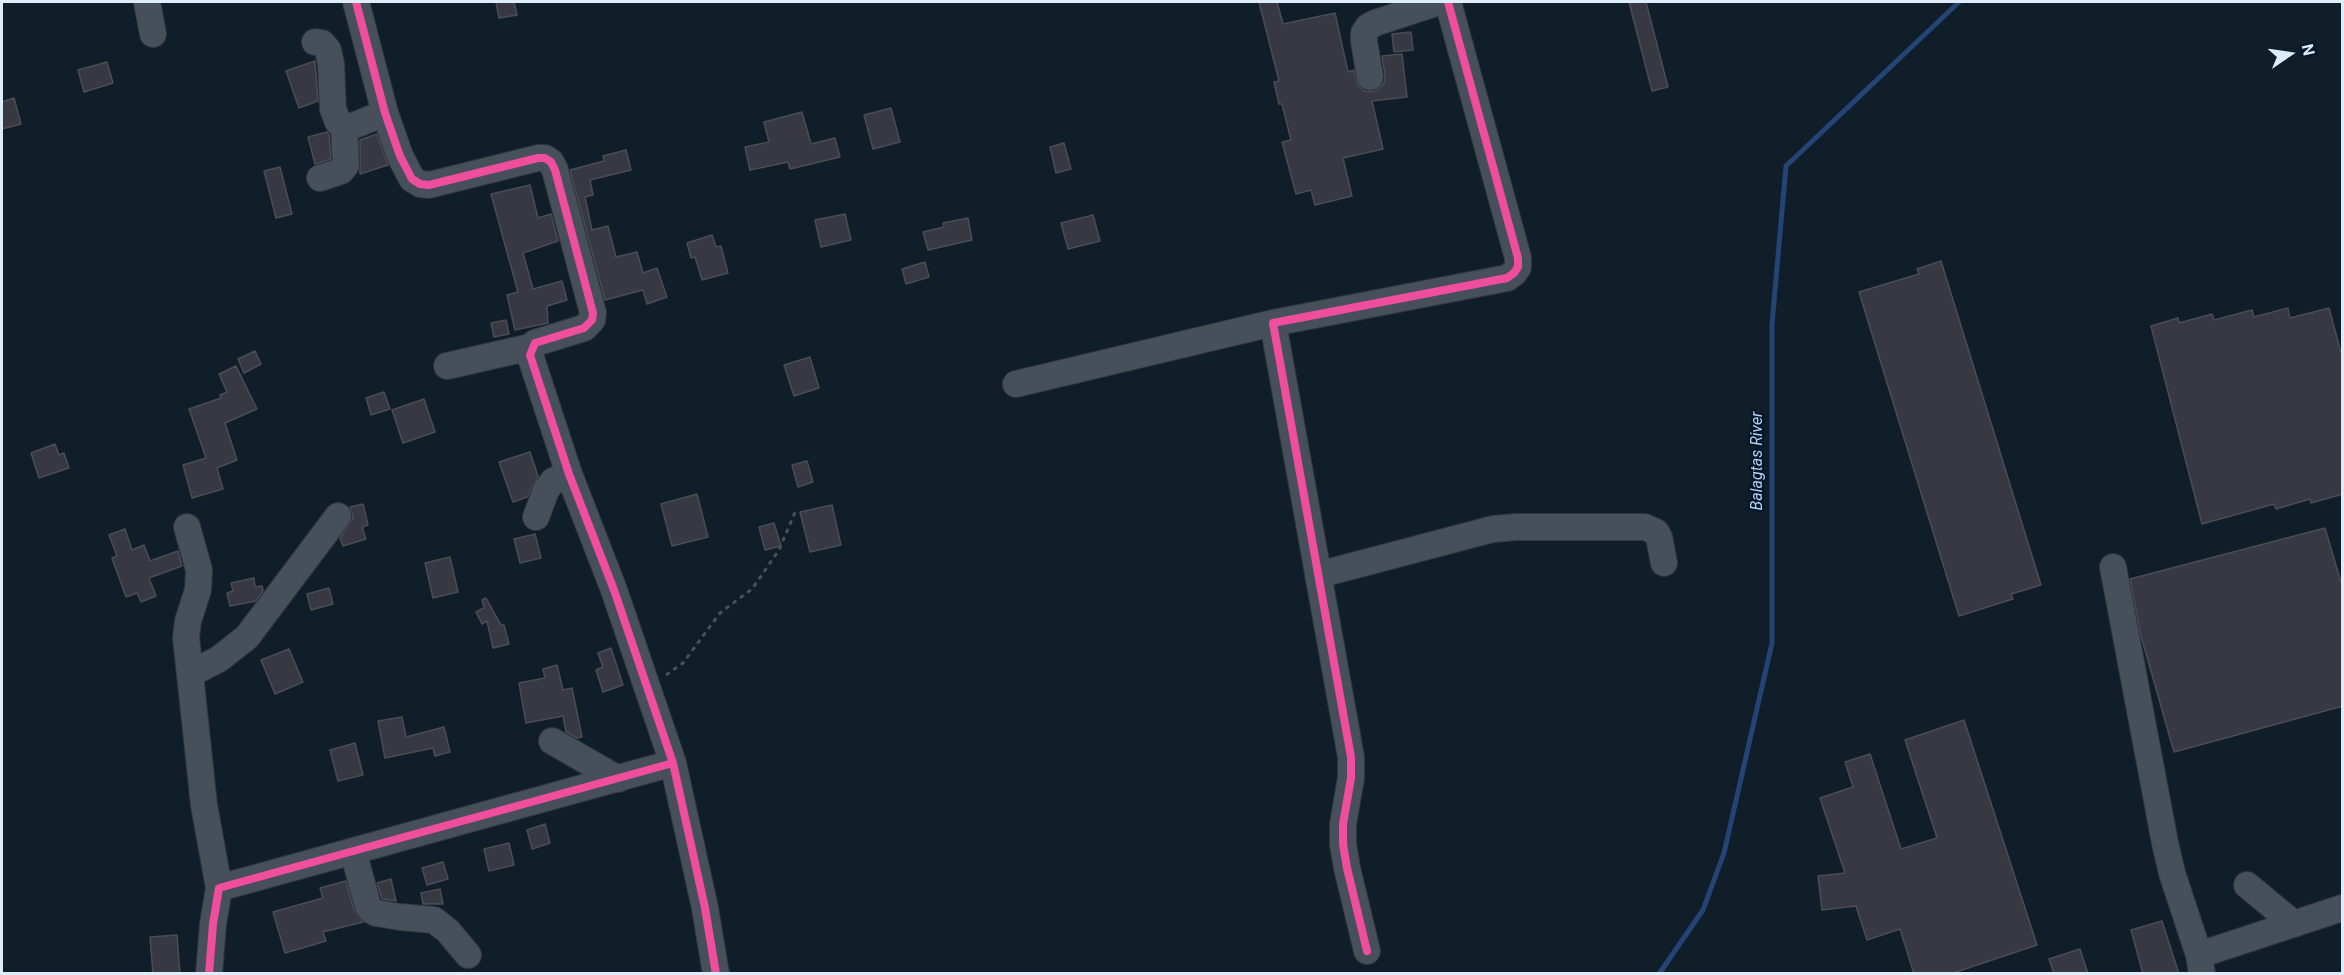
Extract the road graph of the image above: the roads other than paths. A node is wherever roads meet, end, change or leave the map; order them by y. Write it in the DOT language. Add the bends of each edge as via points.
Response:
graph roads {
  1 [pos="147,2"];
  2 [pos="356,2"];
  3 [pos="1439,2"];
  4 [pos="1448,2"];
  5 [pos="153,34"];
  6 [pos="315,42"];
  7 [pos="1370,77"];
  8 [pos="385,113"];
  9 [pos="344,128"];
  10 [pos="320,178"];
  11 [pos="1273,323"];
  12 [pos="531,347"];
  13 [pos="447,366"];
  14 [pos="1016,384"];
  15 [pos="568,474"];
  16 [pos="338,516"];
  17 [pos="536,517"];
  18 [pos="188,526"];
  19 [pos="1664,563"];
  20 [pos="2113,567"];
  21 [pos="1318,575"];
  22 [pos="190,674"];
  23 [pos="552,741"];
  24 [pos="673,763"];
  25 [pos="618,779"];
  26 [pos="353,851"];
  27 [pos="2247,885"];
  28 [pos="219,888"];
  29 [pos="2343,908"];
  30 [pos="2294,924"];
  31 [pos="1367,951"];
  32 [pos="468,955"];
  33 [pos="2200,964"];
  34 [pos="209,974"];
  35 [pos="716,974"];
  1 -- 5 [label="street"];
  2 -- 8 [label="street"];
  3 -- 7 [label="street" via="1368,27 1364,41"];
  4 -- 11 [label="street" via="1518,258 1515,273 1507,278"];
  6 -- 9 [label="street" via="328,50 333,109"];
  8 -- 9 [label="street"];
  8 -- 12 [label="street" via="407,171 420,184 440,183 538,158 551,162 593,313 584,328 540,340"];
  9 -- 10 [label="street" via="346,165 341,171"];
  11 -- 14 [label="street"];
  11 -- 21 [label="street"];
  12 -- 13 [label="street"];
  12 -- 15 [label="street" via="532,365"];
  15 -- 17 [label="street" via="546,490"];
  15 -- 24 [label="street" via="614,590"];
  16 -- 22 [label="street" via="247,637 219,659"];
  18 -- 22 [label="street" via="199,570 186,638"];
  19 -- 21 [label="street" via="1659,537 1645,527 1516,527"];
  20 -- 33 [label="street" via="2165,843"];
  21 -- 31 [label="street" via="1351,757 1344,844"];
  22 -- 28 [label="street" via="204,805"];
  23 -- 25 [label="street"];
  24 -- 25 [label="street"];
  24 -- 35 [label="street"];
  25 -- 26 [label="street"];
  26 -- 28 [label="street"];
  26 -- 32 [label="street" via="371,910 434,920"];
  27 -- 30 [label="street"];
  28 -- 34 [label="street"];
  29 -- 30 [label="street"];
  30 -- 33 [label="street"];
}
